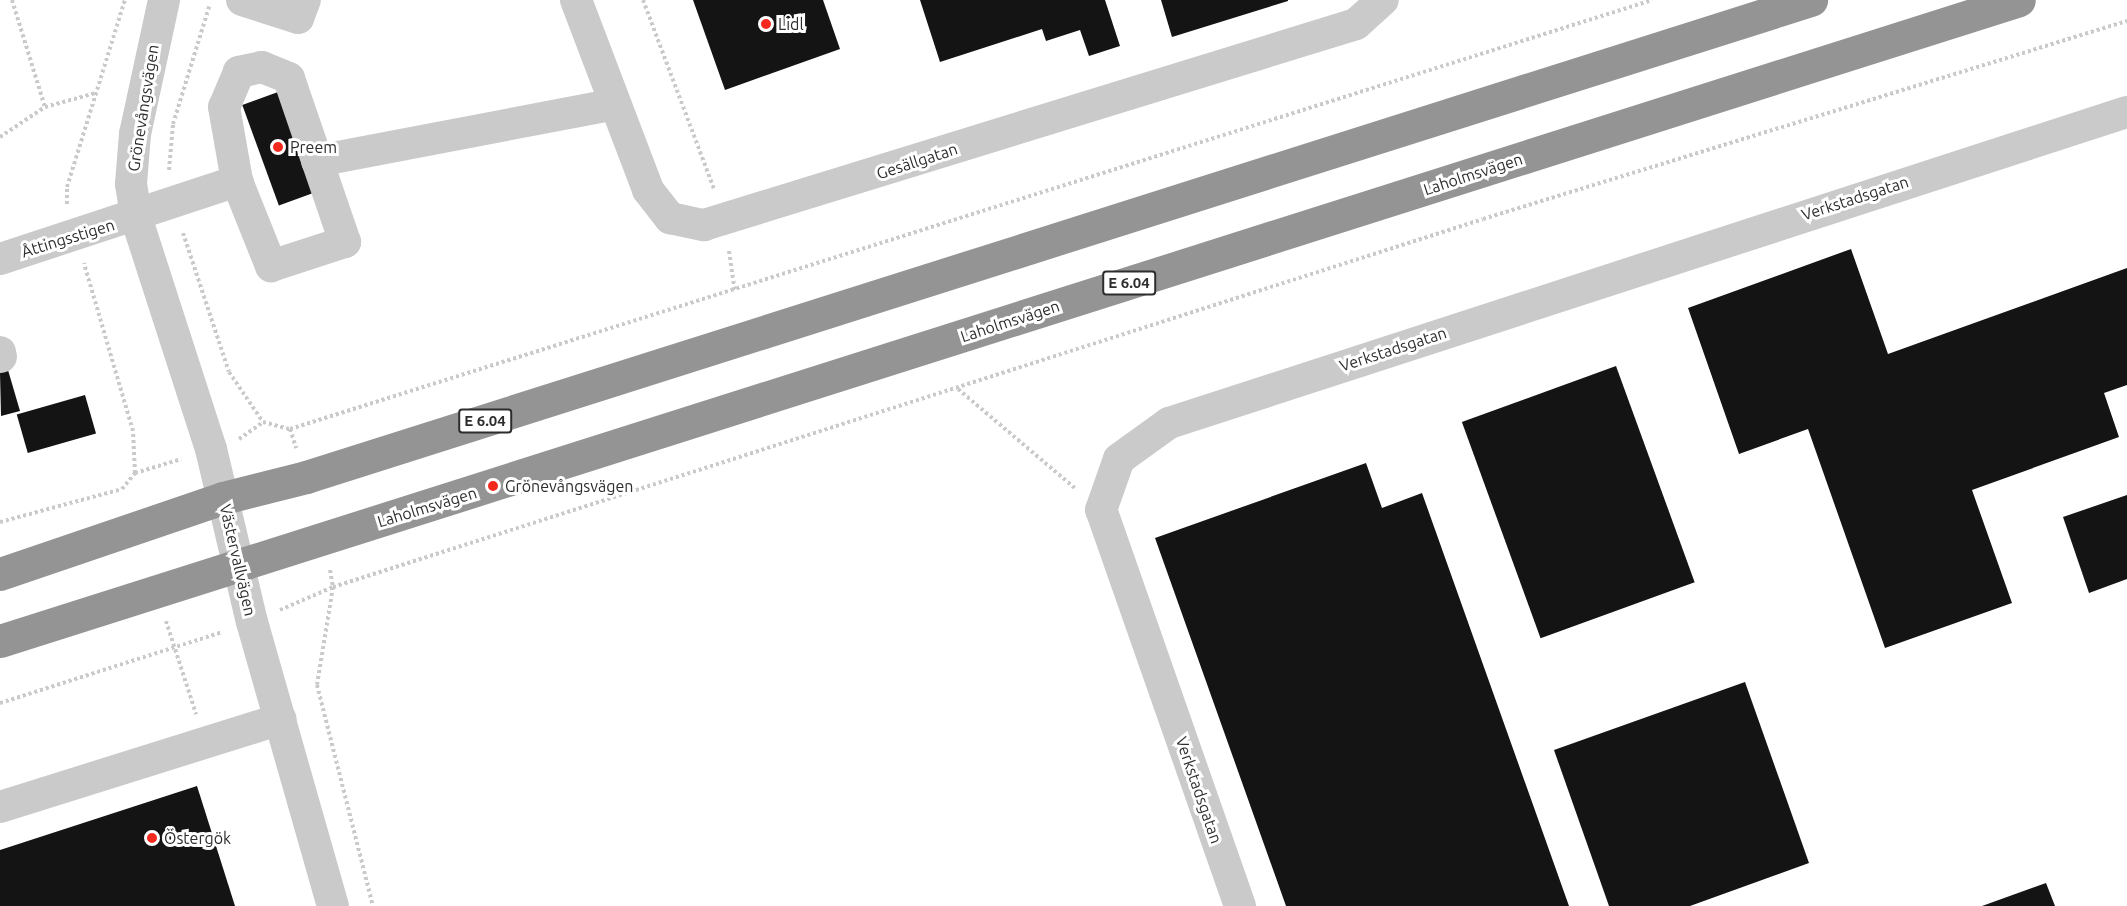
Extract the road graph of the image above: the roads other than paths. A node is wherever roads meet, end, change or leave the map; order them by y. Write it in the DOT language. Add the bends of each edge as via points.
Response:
graph roads {
  1 [pos="164,0"];
  2 [pos="242,0"];
  3 [pos="305,0"];
  4 [pos="576,0"];
  5 [pos="1383,0"];
  6 [pos="1810,0"];
  7 [pos="2019,0"];
  8 [pos="615,104"];
  9 [pos="2127,112"];
  10 [pos="317,161"];
  11 [pos="237,181"];
  12 [pos="136,217"];
  13 [pos="0,259"];
  14 [pos="223,498"];
  15 [pos="239,565"];
  16 [pos="0,574"];
  17 [pos="0,641"];
  18 [pos="280,719"];
  19 [pos="0,807"];
  20 [pos="333,906"];
  21 [pos="1240,906"];
  1 -- 12 [label="street, Grönevångsvägen" via="135,134 131,183"];
  2 -- 3 [label="street" via="298,18"];
  4 -- 8 [label="street, Gesällgatan"];
  5 -- 8 [label="street, Gesällgatan" via="1356,24 726,222 704,225 670,218 648,190"];
  6 -- 14 [label="highway, E 6.04" via="306,477"];
  7 -- 15 [label="highway, Laholmsvägen / E 6.04"];
  8 -- 10 [label="street"];
  9 -- 21 [label="street, Verkstadsgatan" via="1169,423 1119,459 1101,510"];
  10 -- 11 [label="street" via="289,78 262,68 239,72 224,107"];
  10 -- 11 [label="street" via="345,242 271,266"];
  11 -- 12 [label="street, Åttingsstigen"];
  12 -- 13 [label="street, Åttingsstigen"];
  12 -- 14 [label="street, Västervallvägen"];
  14 -- 15 [label="street, Västervallvägen"];
  14 -- 16 [label="highway, E 6.04"];
  15 -- 17 [label="highway, Laholmsvägen / E 6.04"];
  15 -- 18 [label="street, Västervallvägen"];
  18 -- 19 [label="street"];
  18 -- 20 [label="street, Västervallvägen"];
}
